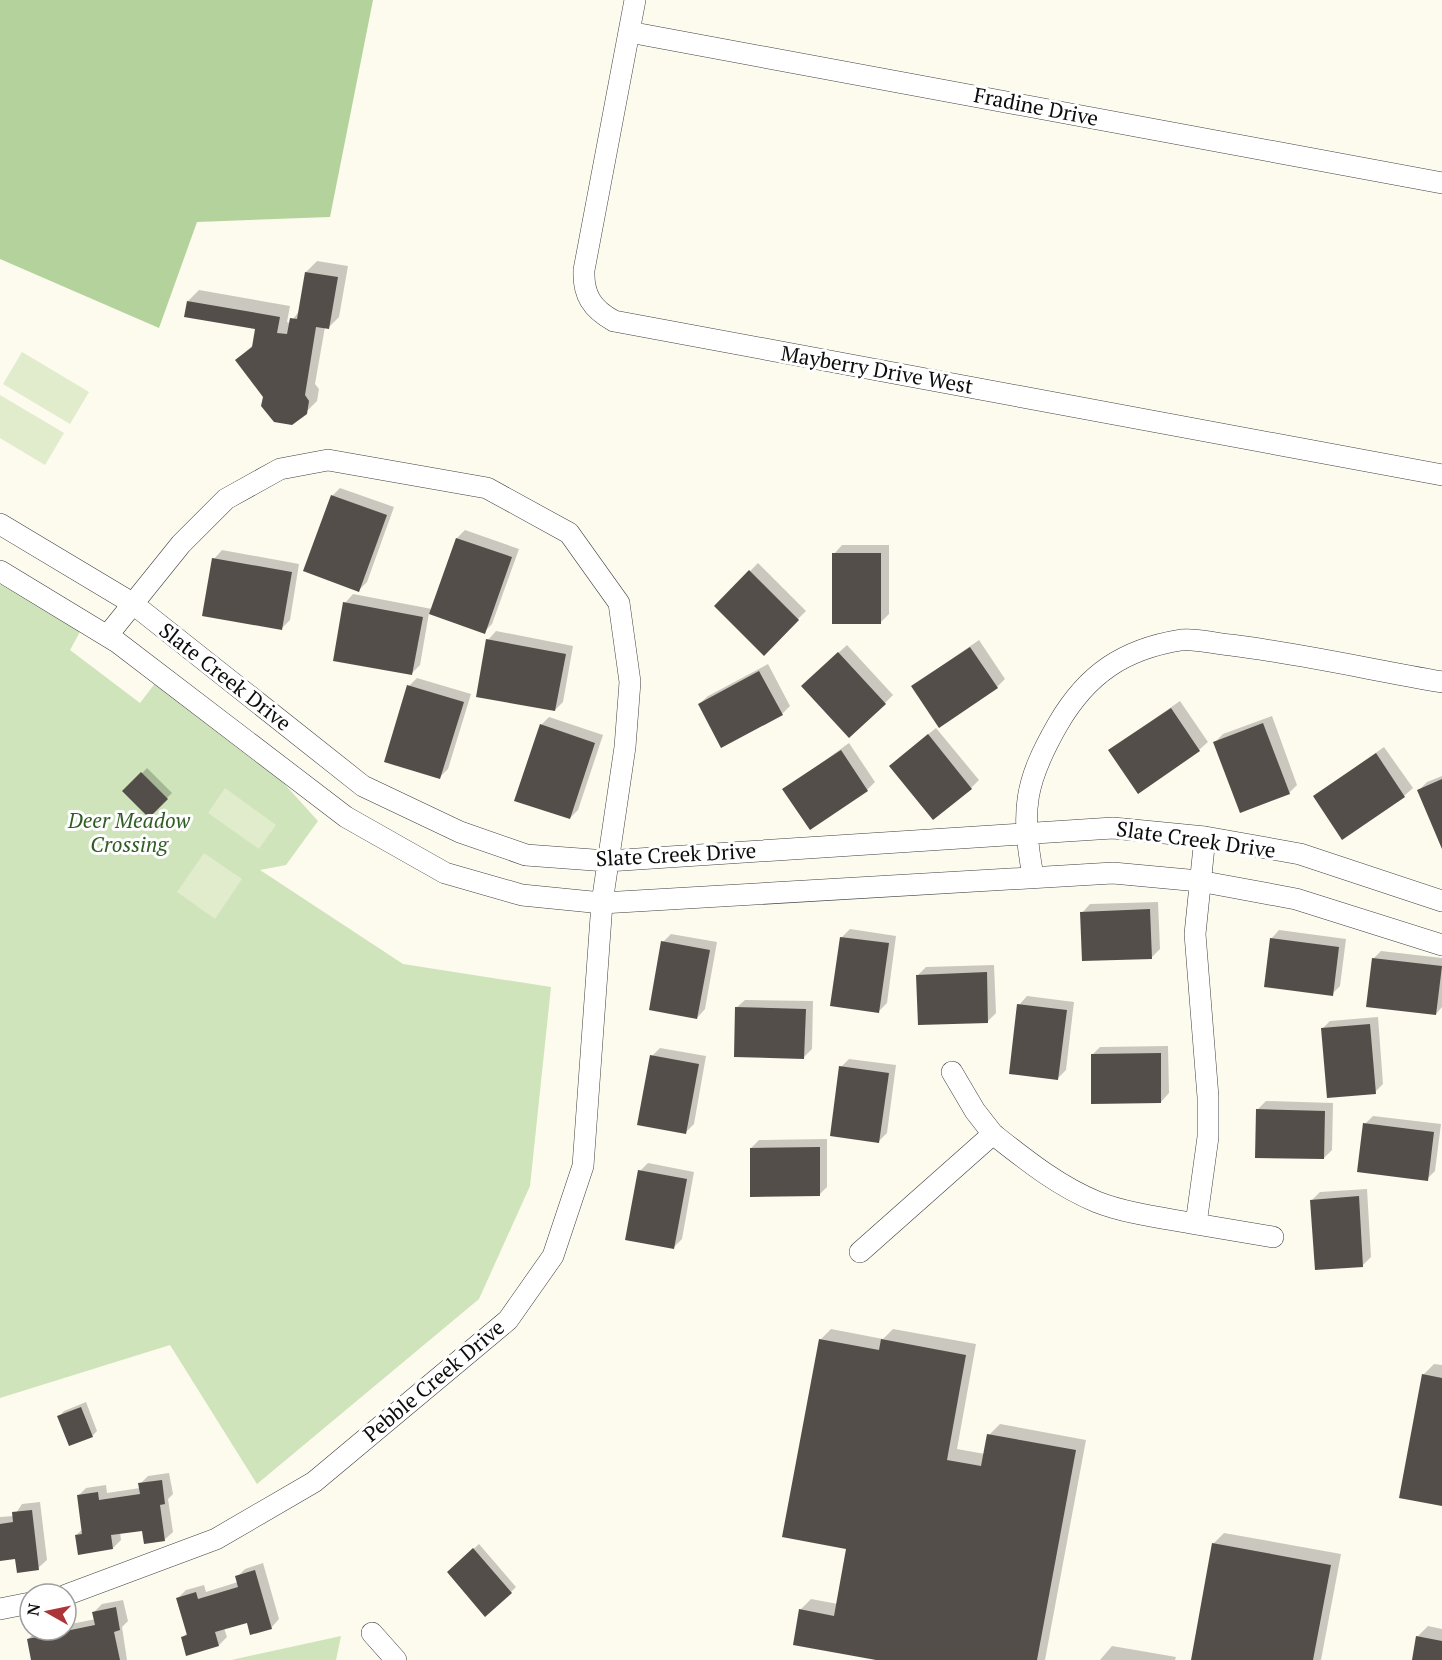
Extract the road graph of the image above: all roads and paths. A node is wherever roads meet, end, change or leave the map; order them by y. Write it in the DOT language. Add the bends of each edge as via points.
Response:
graph roads {
  1 [pos="635,0"];
  2 [pos="629,32"];
  3 [pos="1442,183"];
  4 [pos="1442,475"];
  5 [pos="0,524"];
  6 [pos="0,571"];
  7 [pos="132,603"];
  8 [pos="107,636"];
  9 [pos="1442,682"];
  10 [pos="1025,833"];
  11 [pos="1205,837"];
  12 [pos="607,861"];
  13 [pos="1033,876"];
  14 [pos="1199,880"];
  15 [pos="1442,901"];
  16 [pos="602,903"];
  17 [pos="1442,945"];
  18 [pos="952,1072"];
  19 [pos="993,1134"];
  20 [pos="1196,1224"];
  21 [pos="1273,1237"];
  22 [pos="860,1252"];
  23 [pos="78,1591"];
  24 [pos="18,1605"];
  25 [pos="0,1608"];
  26 [pos="372,1633"];
  27 [pos="396,1660"];
  1 -- 2 [label="street, Mayberry Drive West"];
  2 -- 3 [label="street, Fradine Drive"];
  2 -- 4 [label="street, Mayberry Drive West" via="584,270 584,286 599,313 614,321"];
  5 -- 7 [label="street, Slate Creek Drive"];
  6 -- 8 [label="street, Slate Creek Drive"];
  7 -- 8 [label="street, Pebble Creek Drive"];
  7 -- 12 [label="street, Slate Creek Drive" via="363,786 460,832 526,855"];
  7 -- 12 [label="street, Pebble Creek Drive" via="181,544 226,499 280,469 328,459 487,488 570,533 619,603 630,682 625,747"];
  8 -- 16 [label="street, Slate Creek Drive" via="346,817 445,873 522,895"];
  9 -- 10 [label="street" via="1254,648 1183,640 1140,650 1100,670 1071,702 1045,747 1027,795"];
  10 -- 11 [label="street, Slate Creek Drive" via="1113,828"];
  10 -- 12 [label="street, Slate Creek Drive"];
  10 -- 13 [label="street"];
  11 -- 14 [label="street"];
  11 -- 15 [label="street, Slate Creek Drive" via="1300,854"];
  12 -- 16 [label="street, Pebble Creek Drive"];
  13 -- 14 [label="street, Slate Creek Drive" via="1113,873"];
  13 -- 16 [label="street, Slate Creek Drive"];
  14 -- 17 [label="street, Slate Creek Drive" via="1296,899"];
  14 -- 20 [label="street" via="1195,934 1208,1137"];
  16 -- 23 [label="street, Pebble Creek Drive" via="583,1166 553,1256 508,1320 314,1482 216,1539"];
  18 -- 19 [label="street"];
  19 -- 20 [label="street" via="1045,1174 1098,1203"];
  19 -- 22 [label="street"];
  20 -- 21 [label="street"];
  24 -- 25 [label="street"];
  26 -- 27 [label="street"];
}
